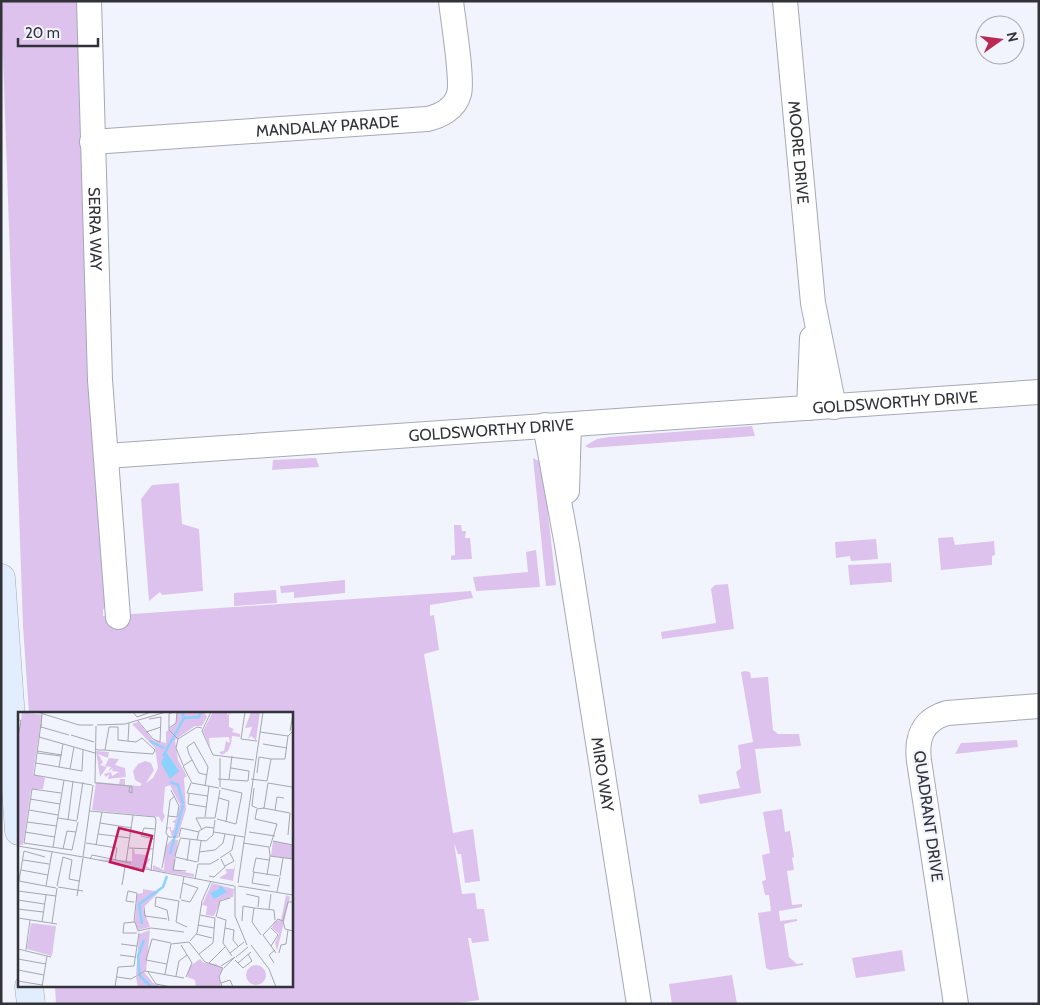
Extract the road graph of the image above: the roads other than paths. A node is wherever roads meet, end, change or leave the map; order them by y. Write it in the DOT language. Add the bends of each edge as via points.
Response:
graph roads {
  1 [pos="89,1"];
  2 [pos="451,1"];
  3 [pos="785,1"];
  4 [pos="92,142"];
  5 [pos="813,304"];
  6 [pos="1039,392"];
  7 [pos="834,407"];
  8 [pos="809,408"];
  9 [pos="569,425"];
  10 [pos="545,426"];
  11 [pos="106,456"];
  12 [pos="567,545"];
  13 [pos="1,578"];
  14 [pos="118,617"];
  15 [pos="1039,706"];
  16 [pos="18,817"];
  17 [pos="30,988"];
  18 [pos="957,1001"];
  19 [pos="31,1004"];
  20 [pos="638,1004"];
  1 -- 4 [label="street, SERRA WAY"];
  2 -- 4 [label="street, MANDALAY PARADE" via="459,94 438,116"];
  3 -- 5 [label="street, MOORE DRIVE"];
  4 -- 11 [label="street, SERRA WAY" via="100,380"];
  5 -- 7 [label="street, MOORE DRIVE"];
  5 -- 8 [label="street, MOORE DRIVE"];
  6 -- 7 [label="street, GOLDSWORTHY DRIVE"];
  7 -- 8 [label="street, GOLDSWORTHY DRIVE"];
  8 -- 9 [label="street, GOLDSWORTHY DRIVE"];
  9 -- 10 [label="street, GOLDSWORTHY DRIVE"];
  9 -- 12 [label="street, MIRO WAY"];
  10 -- 11 [label="street, GOLDSWORTHY DRIVE"];
  10 -- 12 [label="street, MIRO WAY"];
  11 -- 14 [label="street"];
  12 -- 20 [label="street, MIRO WAY"];
  13 -- 16 [label="street"];
  15 -- 18 [label="street, QUADRANT DRIVE" via="947,713 933,718 921,730 919,737 919,761"];
  17 -- 19 [label="street"];
}
